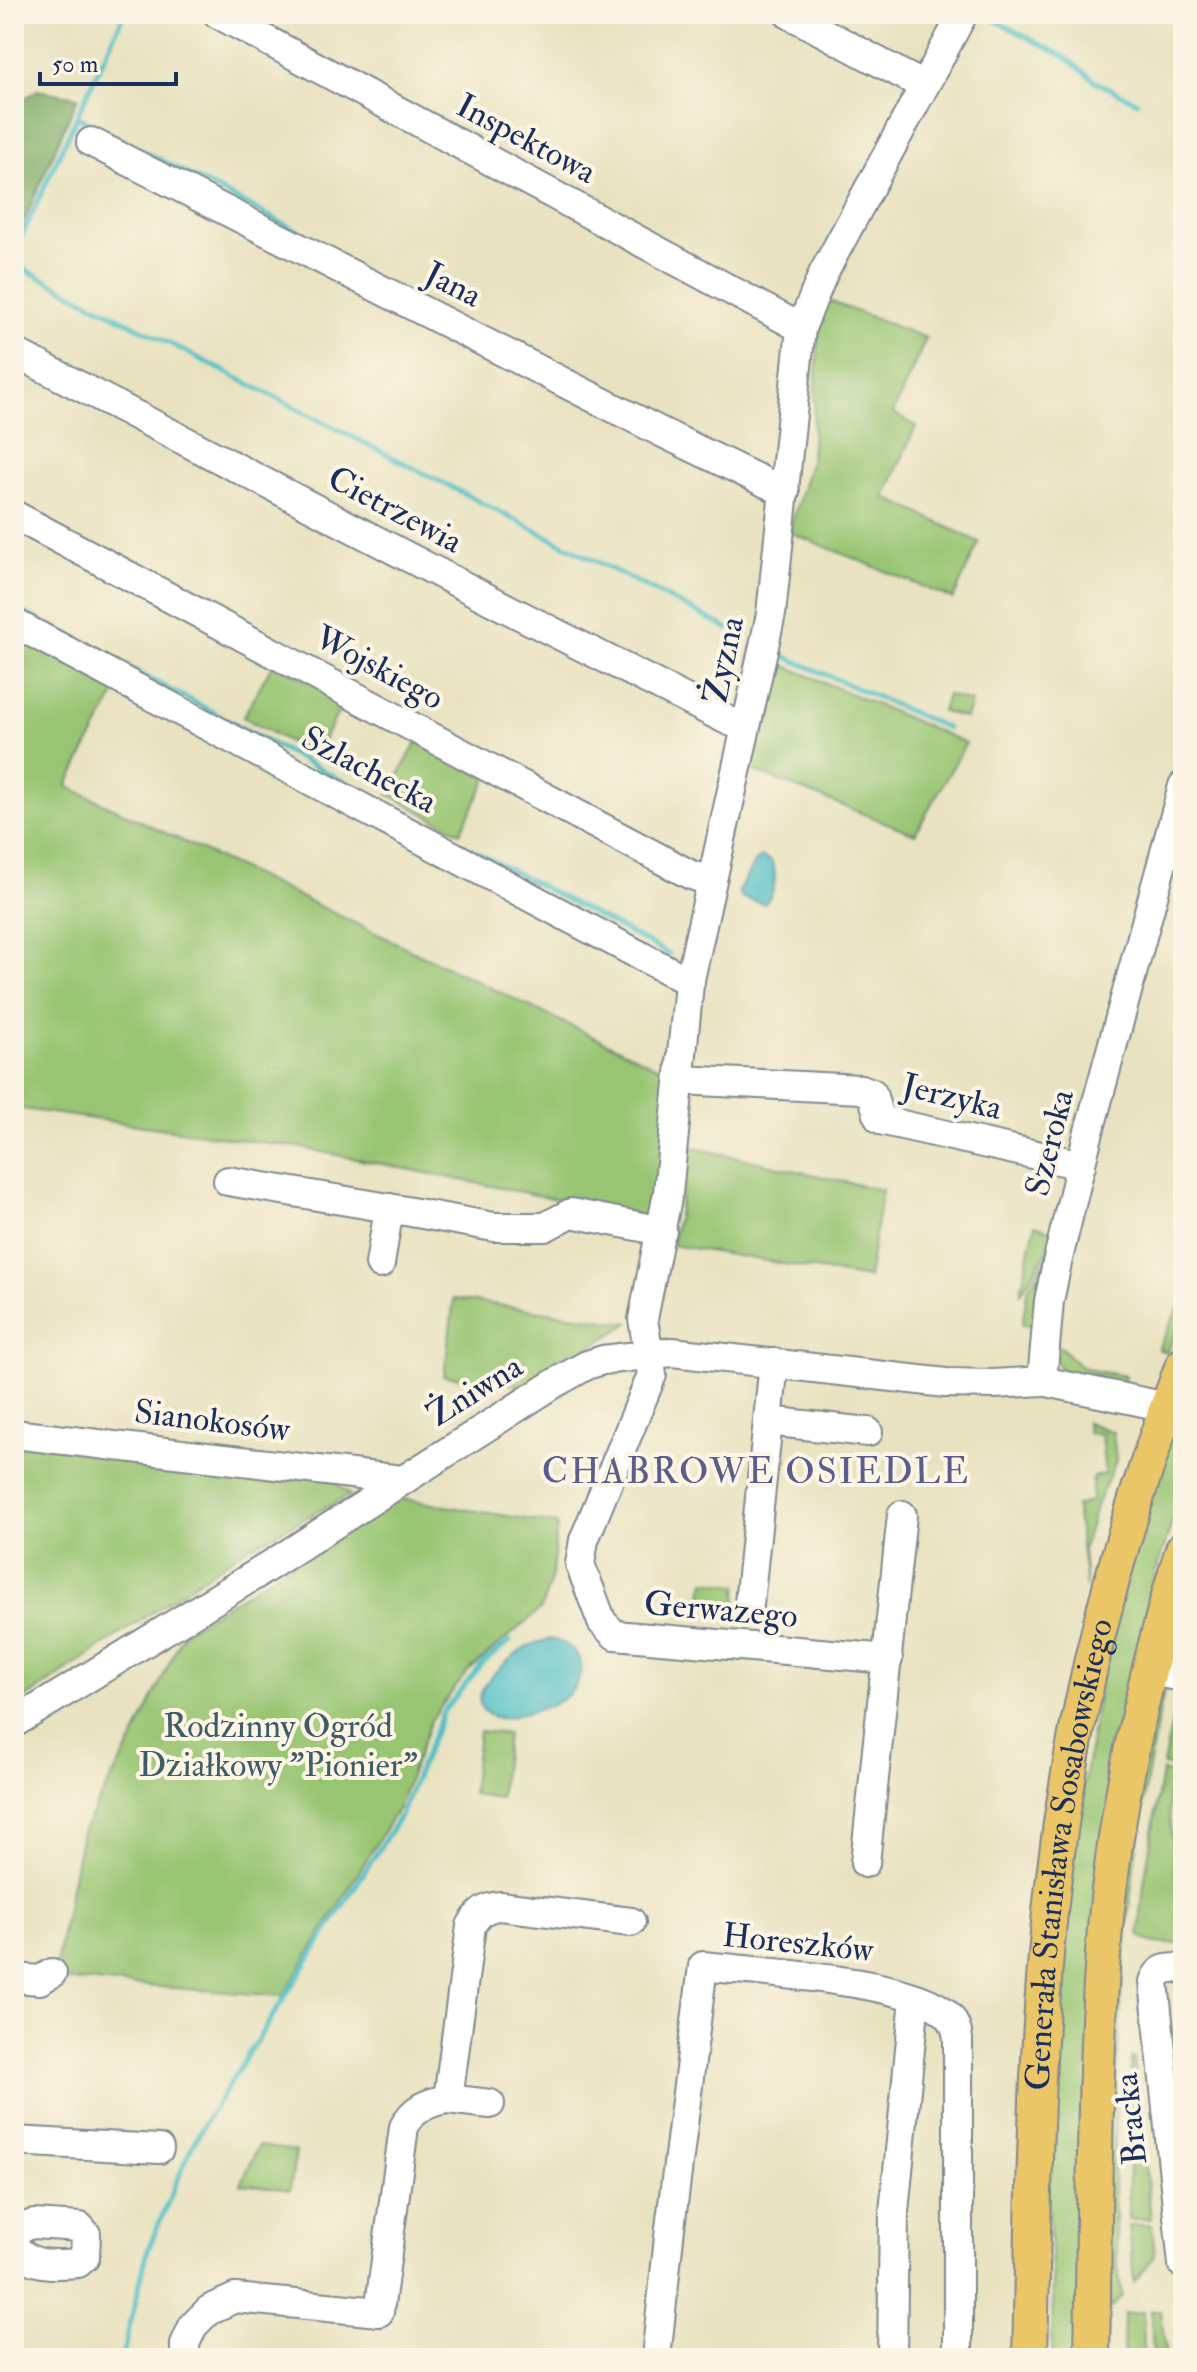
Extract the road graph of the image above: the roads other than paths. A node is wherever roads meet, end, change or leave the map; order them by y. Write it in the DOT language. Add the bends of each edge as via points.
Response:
graph roads {
  1 [pos="218,14"];
  2 [pos="789,14"];
  3 [pos="963,14"];
  4 [pos="924,86"];
  5 [pos="91,142"];
  6 [pos="801,328"];
  7 [pos="14,352"];
  8 [pos="785,492"];
  9 [pos="14,515"];
  10 [pos="14,623"];
  11 [pos="746,726"];
  12 [pos="1183,786"];
  13 [pos="710,881"];
  14 [pos="690,982"];
  15 [pos="680,1080"];
  16 [pos="1081,1165"];
  17 [pos="228,1181"];
  18 [pos="389,1208"];
  19 [pos="662,1231"];
  20 [pos="380,1264"];
  21 [pos="649,1353"];
  22 [pos="774,1363"];
  23 [pos="1183,1365"];
  24 [pos="1042,1381"];
  25 [pos="1175,1410"];
  26 [pos="768,1421"];
  27 [pos="868,1432"];
  28 [pos="14,1434"];
  29 [pos="402,1480"];
  30 [pos="902,1515"];
  31 [pos="1183,1549"];
  32 [pos="749,1604"];
  33 [pos="888,1659"];
  34 [pos="1149,1671"];
  35 [pos="1183,1677"];
  36 [pos="14,1723"];
  37 [pos="865,1863"];
  38 [pos="631,1922"];
  39 [pos="1172,1969"];
  40 [pos="52,1973"];
  41 [pos="14,1978"];
  42 [pos="915,1998"];
  43 [pos="966,2075"];
  44 [pos="448,2099"];
  45 [pos="490,2104"];
  46 [pos="14,2141"];
  47 [pos="159,2149"];
  48 [pos="1180,2221"];
  49 [pos="14,2229"];
  50 [pos="14,2245"];
  51 [pos="1183,2264"];
  52 [pos="185,2358"];
  53 [pos="656,2358"];
  54 [pos="892,2358"];
  55 [pos="958,2358"];
  56 [pos="1030,2358"];
  57 [pos="1092,2358"];
  1 -- 6 [label="street, Inspektowa"];
  2 -- 4 [label="street"];
  3 -- 4 [label="street, Żyzna"];
  4 -- 6 [label="street, Żyzna" via="823,274"];
  5 -- 8 [label="street, Jana"];
  6 -- 8 [label="street, Żyzna"];
  7 -- 11 [label="street, Cietrzewia" via="532,622"];
  8 -- 11 [label="street, Żyzna" via="771,614"];
  9 -- 13 [label="street, Wojskiego"];
  10 -- 14 [label="street, Szlachecka"];
  11 -- 13 [label="street, Żyzna"];
  12 -- 16 [label="street, Szeroka"];
  13 -- 14 [label="street, Żyzna"];
  14 -- 15 [label="street, Żyzna"];
  15 -- 16 [label="street, Jerzyka" via="861,1089 872,1093 884,1121"];
  15 -- 19 [label="street, Żyzna"];
  16 -- 24 [label="street, Szeroka" via="1049,1301"];
  17 -- 18 [label="street"];
  18 -- 19 [label="street" via="494,1227 545,1227 571,1213"];
  18 -- 20 [label="street"];
  19 -- 21 [label="street, Żyzna" via="643,1319"];
  21 -- 22 [label="street, Żniwna"];
  21 -- 29 [label="street, Żniwna" via="603,1360 572,1372"];
  21 -- 33 [label="street, Gerwazego" via="651,1383 581,1552 580,1564 608,1630 624,1638"];
  22 -- 24 [label="street, Żniwna" via="946,1383"];
  22 -- 26 [label="street"];
  23 -- 25 [label="main road, Generała Stanisława Sosabowskiego"];
  24 -- 25 [label="street"];
  25 -- 56 [label="main road, Generała Stanisława Sosabowskiego" via="1135,1498 1105,1606 1055,1864 1040,2025"];
  26 -- 27 [label="street"];
  26 -- 32 [label="street"];
  28 -- 29 [label="street, Sianokosów"];
  29 -- 36 [label="street, Żniwna"];
  30 -- 33 [label="street"];
  31 -- 34 [label="main road, Generała Stanisława Sosabowskiego"];
  33 -- 37 [label="street"];
  34 -- 35 [label="street"];
  34 -- 57 [label="main road, Generała Stanisława Sosabowskiego" via="1106,1925"];
  38 -- 44 [label="street" via="500,1906 483,1911 471,1926"];
  39 -- 48 [label="street, Bracka" via="1156,1976 1154,1989"];
  40 -- 41 [label="street" via="40,1980"];
  42 -- 43 [label="street" via="956,2006 967,2035"];
  42 -- 53 [label="street, Horeszków" via="872,1986 703,1966"];
  42 -- 54 [label="street" via="894,2212"];
  42 -- 55 [label="street" via="948,2015 957,2030"];
  44 -- 45 [label="street"];
  44 -- 52 [label="street" via="417,2110 404,2127 379,2312 235,2298 209,2310 193,2326"];
  46 -- 47 [label="street"];
  48 -- 51 [label="street, Bracka"];
  49 -- 50 [label="street" via="34,2224 80,2227 86,2234 85,2257 78,2263 37,2262"];
}
